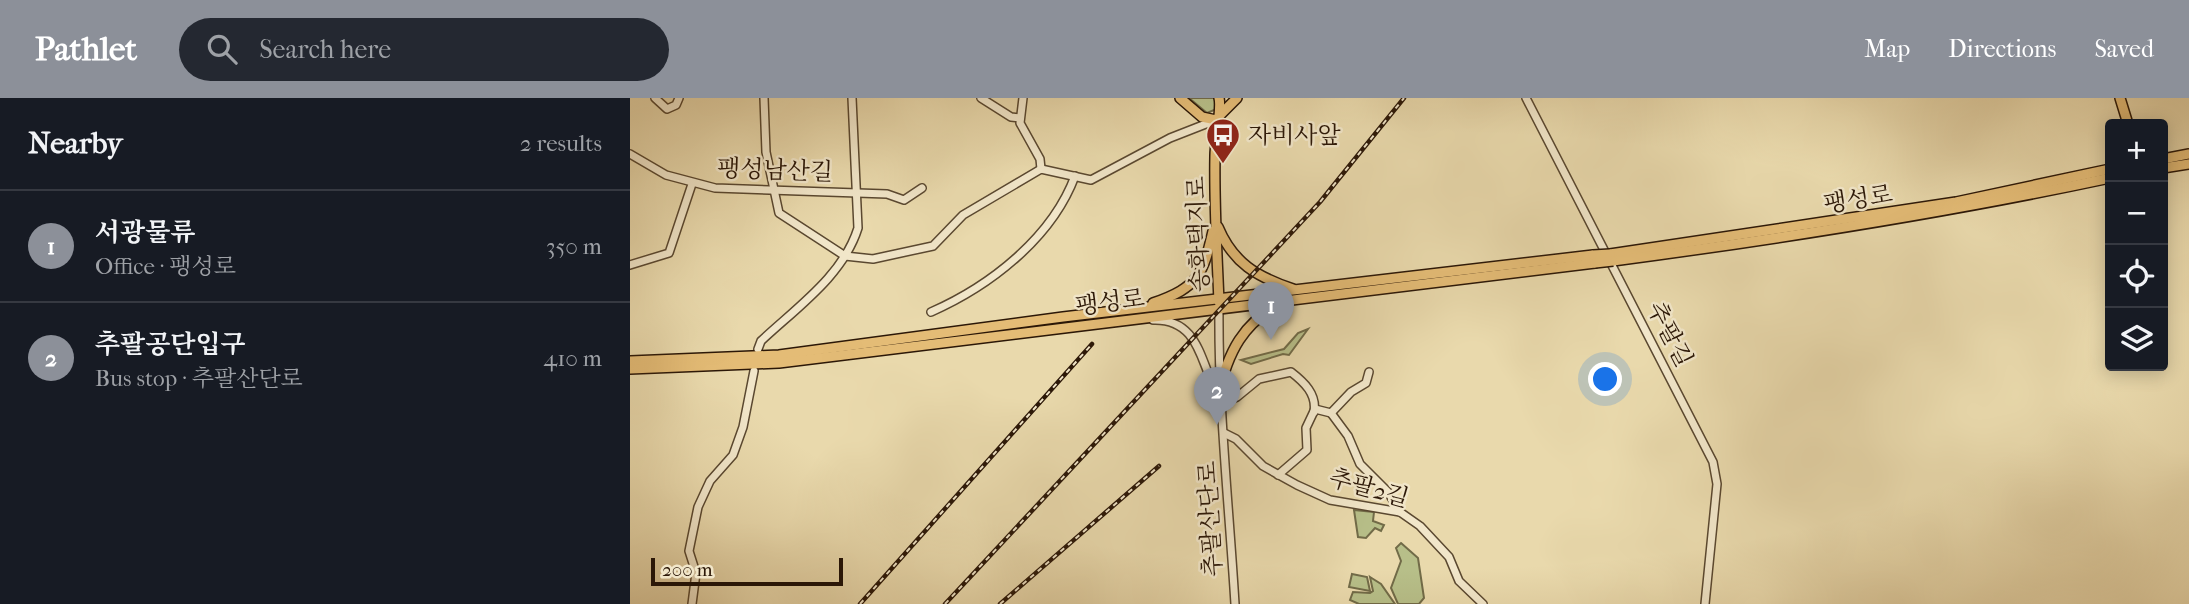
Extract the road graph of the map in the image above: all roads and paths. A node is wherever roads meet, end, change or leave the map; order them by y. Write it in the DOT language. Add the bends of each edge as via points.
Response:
graph roads {
  1 [pos="655,98"];
  2 [pos="679,98"];
  3 [pos="764,98"];
  4 [pos="852,98"];
  5 [pos="981,98"];
  6 [pos="1023,98"];
  7 [pos="1180,98"];
  8 [pos="1219,98"];
  9 [pos="1237,98"];
  10 [pos="1526,98"];
  11 [pos="2120,98"];
  12 [pos="1020,118"];
  13 [pos="2126,119"];
  14 [pos="1216,120"];
  15 [pos="630,154"];
  16 [pos="2189,154"];
  17 [pos="2168,159"];
  18 [pos="2168,161"];
  19 [pos="2189,164"];
  20 [pos="1041,169"];
  21 [pos="2105,170"];
  22 [pos="1075,176"];
  23 [pos="2105,179"];
  24 [pos="692,184"];
  25 [pos="772,188"];
  26 [pos="922,188"];
  27 [pos="858,193"];
  28 [pos="1216,223"];
  29 [pos="845,256"];
  30 [pos="1612,257"];
  31 [pos="630,265"];
  32 [pos="1295,295"];
  33 [pos="1219,303"];
  34 [pos="931,312"];
  35 [pos="1130,314"];
  36 [pos="758,349"];
  37 [pos="630,361"];
  38 [pos="630,369"];
  39 [pos="754,371"];
  40 [pos="1368,372"];
  41 [pos="1218,396"];
  42 [pos="1314,412"];
  43 [pos="1331,413"];
  44 [pos="1224,433"];
  45 [pos="1278,475"];
  46 [pos="1400,512"];
  47 [pos="692,604"];
  48 [pos="1235,604"];
  49 [pos="1483,604"];
  50 [pos="1705,604"];
  1 -- 2 [label="street" via="667,109"];
  3 -- 25 [label="street"];
  4 -- 27 [label="street"];
  5 -- 12 [label="street"];
  6 -- 12 [label="street"];
  7 -- 14 [label="main road" via="1202,117"];
  8 -- 14 [label="main road, 송화택지로" via="1221,111"];
  9 -- 14 [label="main road"];
  10 -- 50 [label="street, 추팔길" via="1713,462 1717,484"];
  11 -- 13 [label="main road"];
  12 -- 20 [label="street"];
  14 -- 22 [label="street" via="1170,138 1091,180"];
  14 -- 28 [label="main road, 송화택지로"];
  15 -- 24 [label="street, 팽성남산길"];
  16 -- 17 [label="main road"];
  18 -- 19 [label="main road"];
  20 -- 22 [label="street"];
  20 -- 29 [label="street" via="963,215 933,246 873,259"];
  21 -- 30 [label="main road, 팽성로" via="1920,209"];
  22 -- 34 [label="street" via="1047,228 986,280"];
  23 -- 30 [label="main road, 팽성로" via="1986,205 1754,243"];
  24 -- 25 [label="street, 팽성남산길"];
  24 -- 31 [label="street" via="670,253"];
  25 -- 27 [label="street, 팽성남산길"];
  25 -- 29 [label="street" via="779,213"];
  26 -- 27 [label="street, 팽성남산길" via="904,200"];
  27 -- 29 [label="street" via="858,228"];
  28 -- 32 [label="main road" via="1228,248 1245,267"];
  28 -- 33 [label="main road, 송화택지로"];
  28 -- 35 [label="main road" via="1208,260 1196,278"];
  29 -- 36 [label="street"];
  30 -- 32 [label="main road, 팽성로, bridge"];
  32 -- 33 [label="main road, 팽성로"];
  32 -- 41 [label="main road" via="1261,314 1242,334"];
  33 -- 35 [label="main road, 팽성로"];
  33 -- 41 [label="street, 추팔산단로"];
  35 -- 37 [label="main road, 팽성로" via="779,355"];
  35 -- 38 [label="main road, 팽성로" via="779,363"];
  35 -- 41 [label="street" via="1136,322 1166,321 1185,332 1200,351"];
  39 -- 47 [label="street" via="733,456 710,481 698,507 689,551 696,573"];
  40 -- 43 [label="street" via="1366,383"];
  41 -- 42 [label="street" via="1227,401 1259,379 1291,372 1308,388"];
  41 -- 44 [label="street, 추팔산단로"];
  42 -- 43 [label="street"];
  42 -- 45 [label="street" via="1306,428 1307,450"];
  43 -- 46 [label="street" via="1360,464 1388,492"];
  44 -- 45 [label="street, 추팔2길"];
  44 -- 48 [label="street, 추팔산단로"];
  45 -- 46 [label="street, 추팔2길" via="1330,500"];
  46 -- 49 [label="street, 추팔2길" via="1437,542 1459,581"];
}
